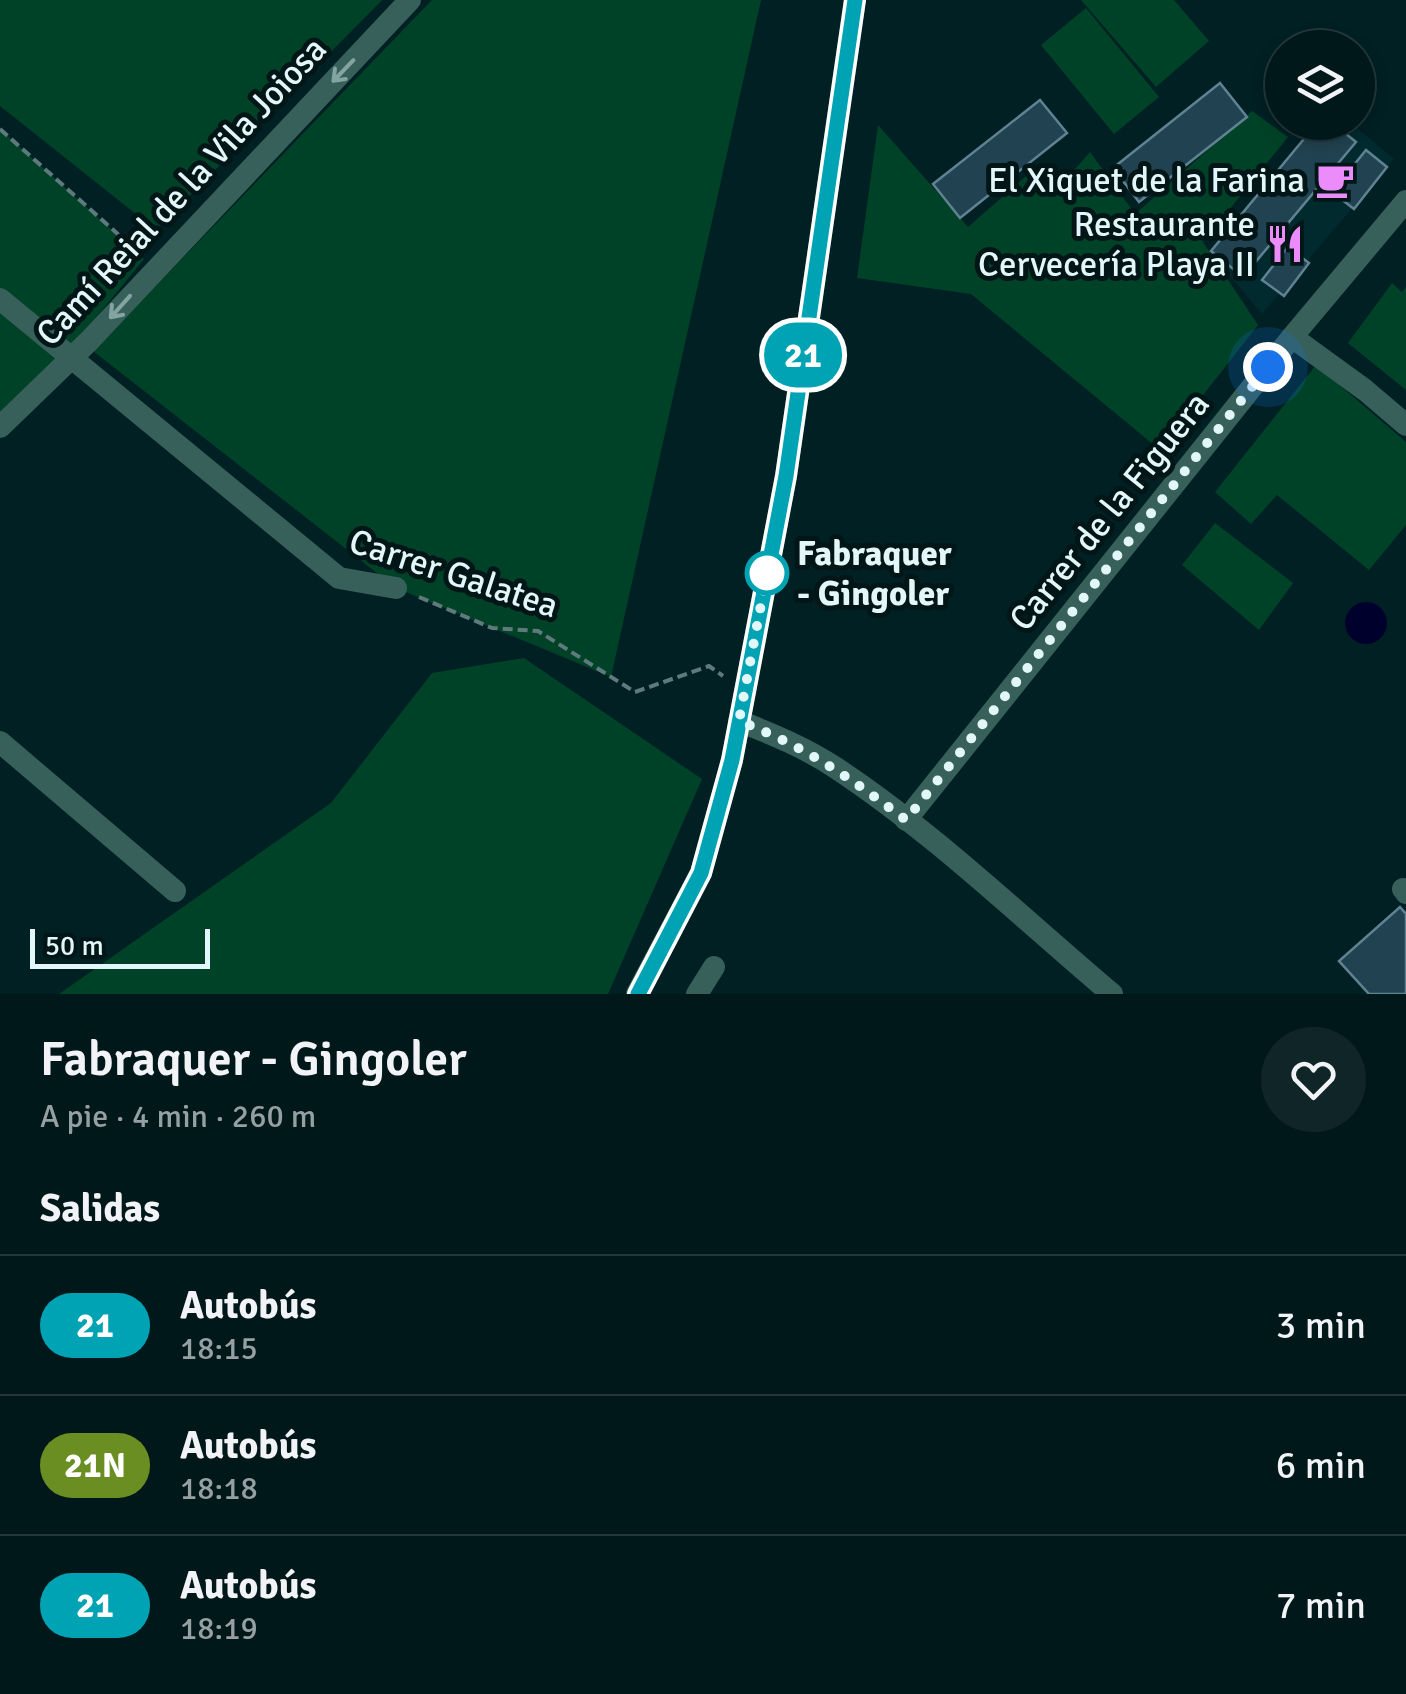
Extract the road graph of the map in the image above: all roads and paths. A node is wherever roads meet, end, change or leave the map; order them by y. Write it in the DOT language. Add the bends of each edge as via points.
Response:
graph roads {
  1 [pos="410,0"];
  2 [pos="855,0"];
  3 [pos="0,128"];
  4 [pos="1406,201"];
  5 [pos="154,269"];
  6 [pos="0,299"];
  7 [pos="1292,337"];
  8 [pos="72,359"];
  9 [pos="1406,426"];
  10 [pos="0,427"];
  11 [pos="396,588"];
  12 [pos="745,690"];
  13 [pos="739,721"];
  14 [pos="0,742"];
  15 [pos="906,820"];
  16 [pos="175,891"];
  17 [pos="714,968"];
  18 [pos="638,994"];
  19 [pos="697,994"];
  20 [pos="1112,994"];
  1 -- 5 [label="street, Camí Reial de la Vila Joiosa, one-way"];
  2 -- 12 [label="street" via="786,476"];
  3 -- 5 [label="path"];
  4 -- 7 [label="street, Carrer de la Figuera"];
  5 -- 8 [label="street, Camí Reial de la Vila Joiosa, one-way"];
  6 -- 8 [label="street, Carrer Galatea"];
  7 -- 9 [label="street"];
  7 -- 15 [label="street, Carrer de la Figuera"];
  8 -- 10 [label="street, Camí Reial de la Vila Joiosa"];
  8 -- 11 [label="street, Carrer Galatea" via="338,578"];
  11 -- 12 [label="path, Carrer Galatea" via="492,628 538,630 636,692 708,666"];
  12 -- 13 [label="street"];
  13 -- 15 [label="street" via="836,767"];
  13 -- 18 [label="street" via="701,873"];
  14 -- 16 [label="street"];
  15 -- 20 [label="street"];
  17 -- 19 [label="street"];
}
